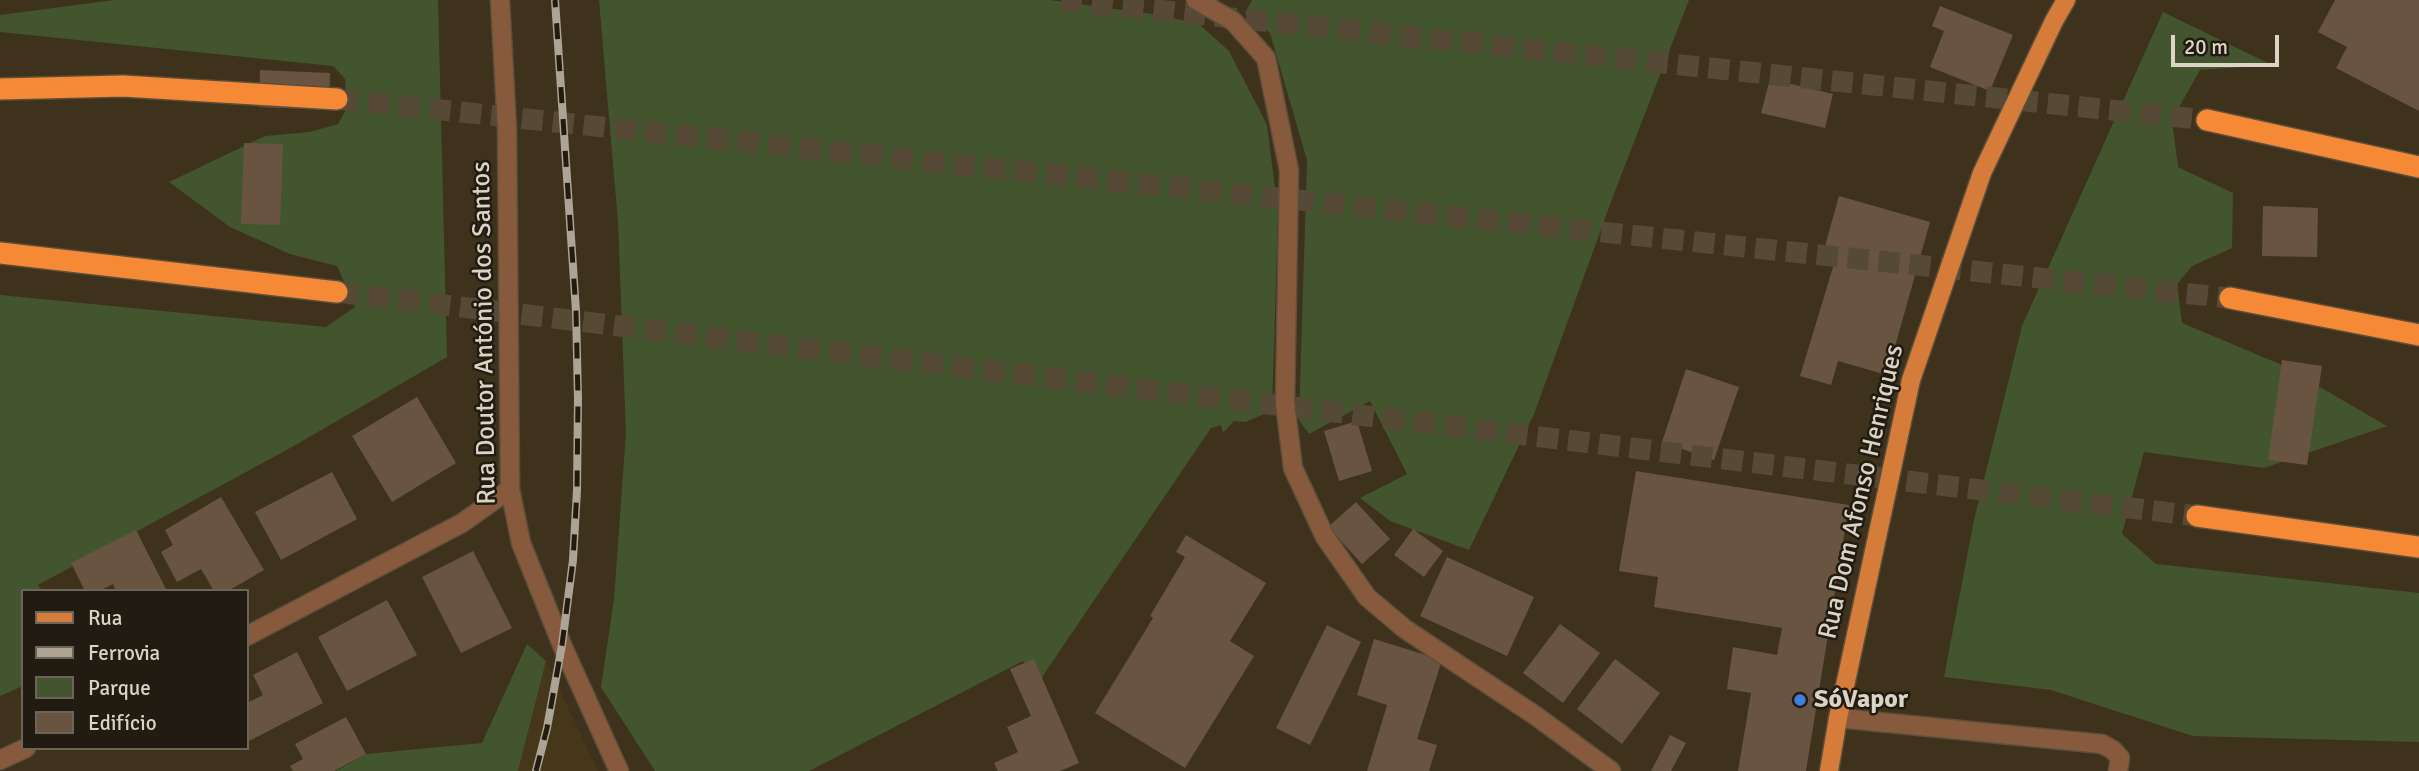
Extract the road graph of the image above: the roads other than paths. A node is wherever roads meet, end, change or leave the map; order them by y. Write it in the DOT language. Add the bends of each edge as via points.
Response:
graph roads {
  1 [pos="500,0"];
  2 [pos="1196,0"];
  3 [pos="2066,0"];
  4 [pos="0,89"];
  5 [pos="337,99"];
  6 [pos="2207,120"];
  7 [pos="2419,167"];
  8 [pos="0,253"];
  9 [pos="337,292"];
  10 [pos="2230,298"];
  11 [pos="2419,335"];
  12 [pos="510,489"];
  13 [pos="2197,516"];
  14 [pos="2419,547"];
  15 [pos="248,635"];
  16 [pos="1838,718"];
  17 [pos="22,750"];
  18 [pos="0,760"];
  19 [pos="2119,764"];
  20 [pos="619,771"];
  21 [pos="1611,771"];
  22 [pos="1829,771"];
  1 -- 12 [label="street, Rua Doutor António dos Santos" via="507,129"];
  2 -- 21 [label="street" via="1233,21 1266,58 1289,170 1285,403 1293,468 1325,537 1367,597 1405,629"];
  3 -- 16 [label="main road, Rua Dom Afonso Henriques" via="1982,173 1911,380"];
  4 -- 5 [label="highway" via="123,86"];
  6 -- 7 [label="highway"];
  8 -- 9 [label="highway"];
  10 -- 11 [label="highway"];
  12 -- 15 [label="street" via="462,523"];
  12 -- 20 [label="street, Rua Doutor António dos Santos" via="521,543"];
  13 -- 14 [label="highway"];
  16 -- 19 [label="street" via="2102,744 2113,750"];
  16 -- 22 [label="main road, Rua Dom Afonso Henriques"];
  17 -- 18 [label="street"];
}
